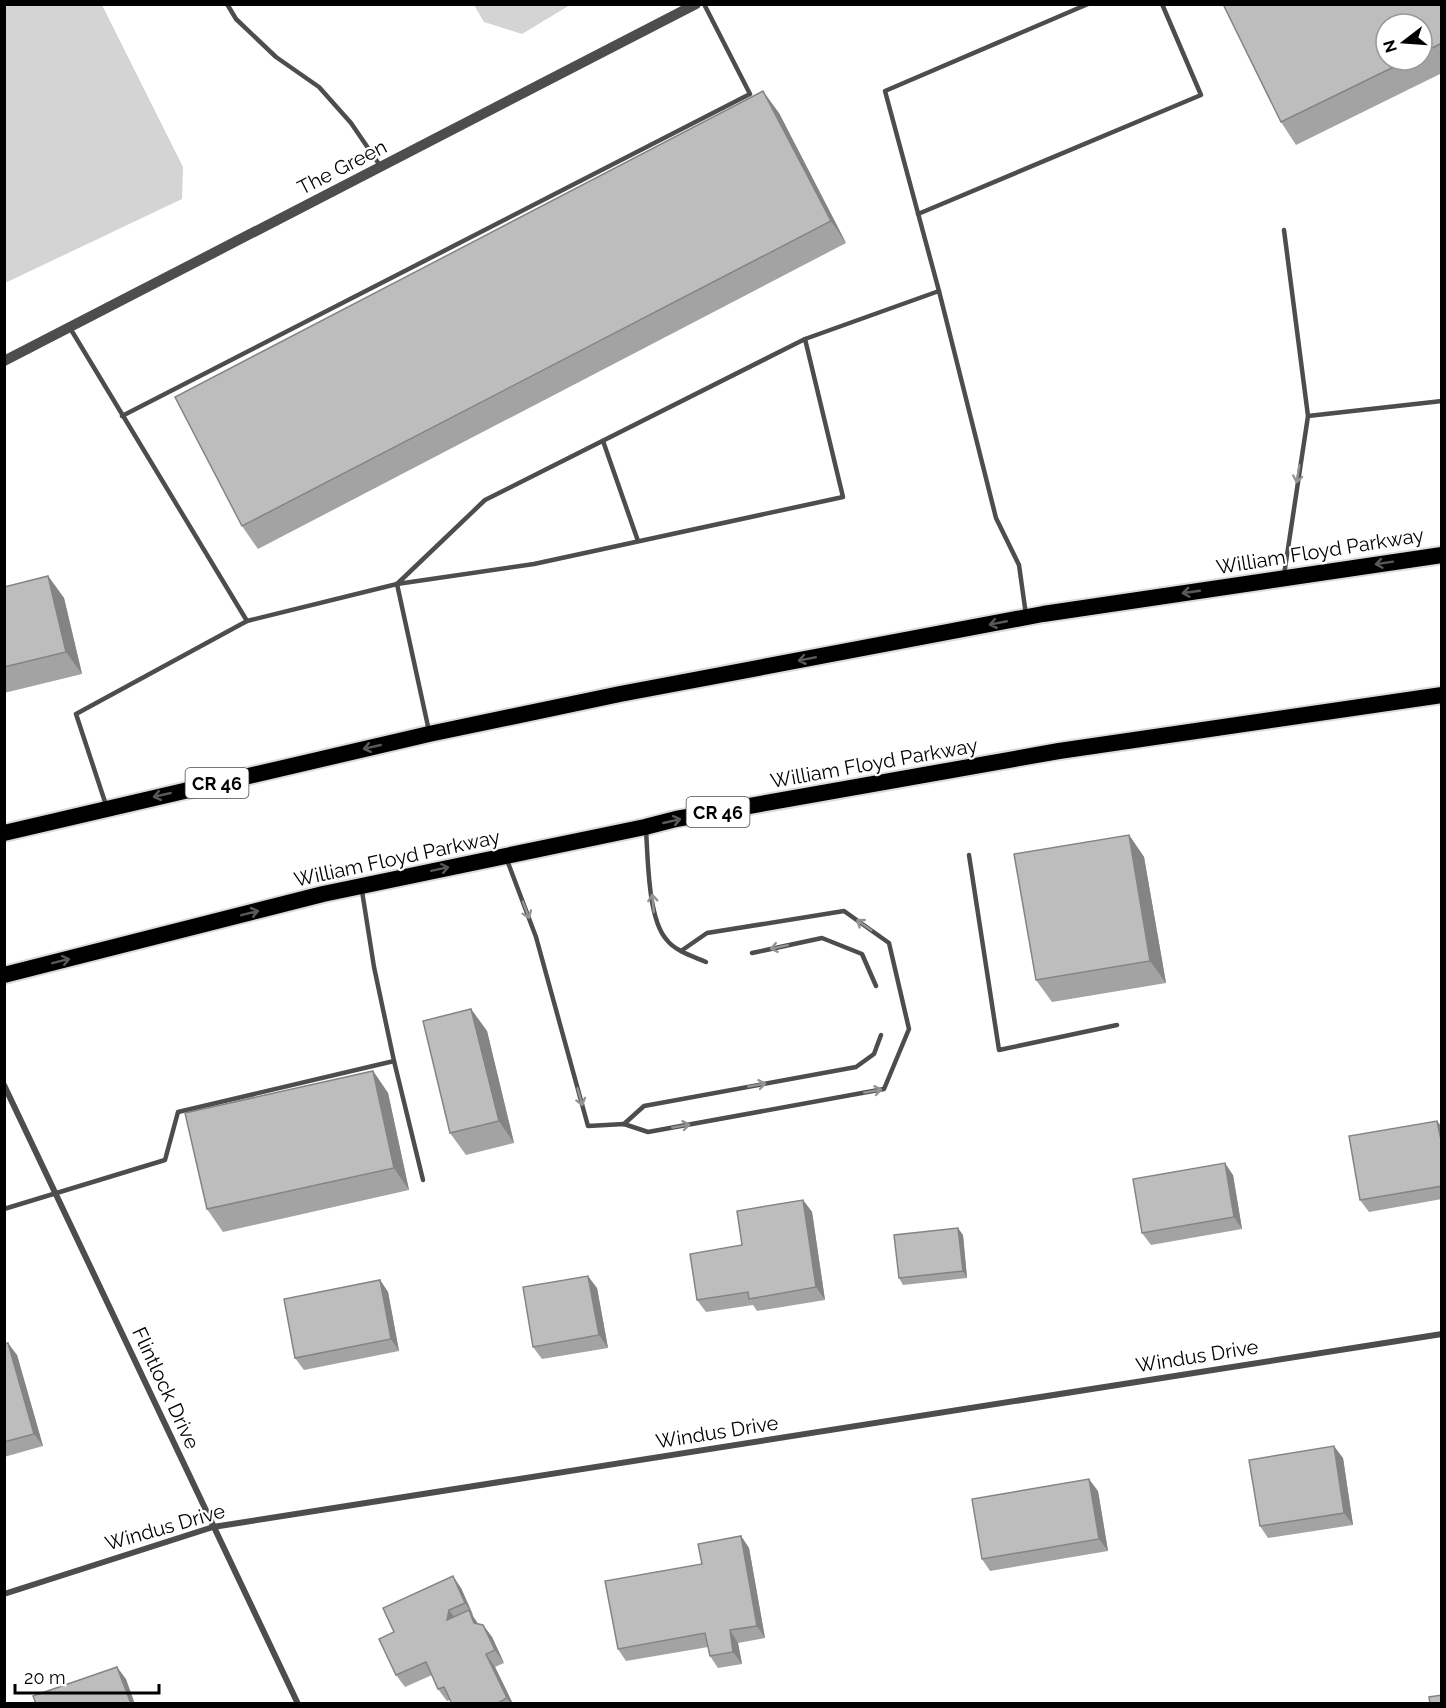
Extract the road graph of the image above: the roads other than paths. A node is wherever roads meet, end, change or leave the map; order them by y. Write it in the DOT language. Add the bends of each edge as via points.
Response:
graph roads {
  1 [pos="227,4"];
  2 [pos="696,4"];
  3 [pos="704,4"];
  4 [pos="1088,4"];
  5 [pos="1162,4"];
  6 [pos="381,167"];
  7 [pos="918,214"];
  8 [pos="1284,230"];
  9 [pos="939,291"];
  10 [pos="70,328"];
  11 [pos="805,339"];
  12 [pos="4,361"];
  13 [pos="1442,401"];
  14 [pos="123,416"];
  15 [pos="1308,416"];
  16 [pos="603,441"];
  17 [pos="638,541"];
  18 [pos="1442,555"];
  19 [pos="1284,578"];
  20 [pos="398,584"];
  21 [pos="1027,617"];
  22 [pos="247,621"];
  23 [pos="1442,695"];
  24 [pos="429,734"];
  25 [pos="107,808"];
  26 [pos="645,827"];
  27 [pos="4,833"];
  28 [pos="969,855"];
  29 [pos="505,856"];
  30 [pos="361,886"];
  31 [pos="681,951"];
  32 [pos="752,952"];
  33 [pos="706,962"];
  34 [pos="4,975"];
  35 [pos="876,986"];
  36 [pos="1117,1025"];
  37 [pos="880,1035"];
  38 [pos="394,1061"];
  39 [pos="4,1085"];
  40 [pos="624,1124"];
  41 [pos="423,1180"];
  42 [pos="56,1192"];
  43 [pos="4,1209"];
  44 [pos="1442,1335"];
  45 [pos="213,1527"];
  46 [pos="4,1594"];
  47 [pos="298,1704"];
  1 -- 6 [label="lane" via="236,19 276,57 320,87"];
  2 -- 6 [label="street, The Green"];
  3 -- 14 [label="lane" via="750,94"];
  4 -- 7 [label="lane" via="885,91"];
  5 -- 7 [label="lane" via="1201,95"];
  6 -- 10 [label="street, The Green"];
  7 -- 9 [label="lane"];
  8 -- 15 [label="lane"];
  9 -- 11 [label="lane"];
  9 -- 21 [label="lane" via="996,518 1019,565"];
  10 -- 12 [label="street, The Green"];
  10 -- 14 [label="lane"];
  11 -- 16 [label="lane"];
  11 -- 17 [label="lane" via="843,497"];
  13 -- 15 [label="lane"];
  14 -- 22 [label="lane"];
  15 -- 19 [label="lane, one-way"];
  16 -- 17 [label="lane"];
  16 -- 20 [label="lane" via="485,500"];
  17 -- 20 [label="lane" via="534,564"];
  18 -- 19 [label="highway, William Floyd Parkway / CR 46, one-way"];
  19 -- 21 [label="highway, William Floyd Parkway / CR 46, one-way"];
  20 -- 22 [label="lane"];
  20 -- 24 [label="lane"];
  21 -- 24 [label="highway, William Floyd Parkway / CR 46, one-way"];
  22 -- 25 [label="lane" via="76,714"];
  26 -- 23 [label="highway, William Floyd Parkway / CR 46, one-way" via="1059,751"];
  24 -- 25 [label="highway, William Floyd Parkway / CR 46, one-way"];
  25 -- 27 [label="highway, William Floyd Parkway / CR 46"];
  26 -- 29 [label="highway, William Floyd Parkway / CR 46"];
  31 -- 26 [label="lane, one-way" via="665,939 654,915"];
  28 -- 36 [label="lane" via="999,1050"];
  30 -- 29 [label="highway, William Floyd Parkway / CR 46, one-way"];
  29 -- 40 [label="lane, one-way" via="536,937 588,1126"];
  34 -- 30 [label="highway, William Floyd Parkway / CR 46, one-way"];
  30 -- 38 [label="lane"];
  31 -- 33 [label="lane"];
  40 -- 31 [label="lane, one-way" via="648,1131 884,1089 909,1029 889,943 844,911 707,933"];
  35 -- 32 [label="lane, one-way" via="862,954 822,938"];
  40 -- 37 [label="lane, one-way" via="644,1106 856,1067 874,1054"];
  38 -- 41 [label="lane"];
  38 -- 42 [label="lane" via="178,1112 165,1160"];
  39 -- 42 [label="street, Flintlock Drive"];
  42 -- 43 [label="lane"];
  42 -- 45 [label="street, Flintlock Drive"];
  44 -- 45 [label="street, Windus Drive"];
  45 -- 46 [label="street, Windus Drive"];
  45 -- 47 [label="street, Flintlock Drive"];
}
